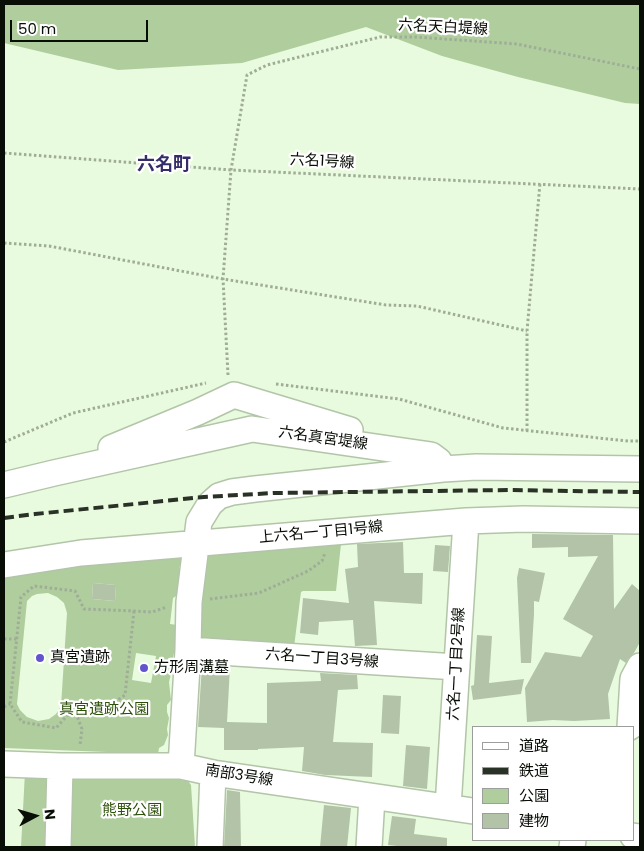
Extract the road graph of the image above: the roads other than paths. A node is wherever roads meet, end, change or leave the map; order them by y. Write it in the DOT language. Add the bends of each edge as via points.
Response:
graph roads {
  1 [pos="437,462"];
  2 [pos="640,469"];
  3 [pos="54,473"];
  4 [pos="4,485"];
  5 [pos="466,521"];
  6 [pos="640,521"];
  7 [pos="196,544"];
  8 [pos="4,564"];
  9 [pos="188,650"];
  10 [pos="640,666"];
  11 [pos="457,667"];
  12 [pos="630,726"];
  13 [pos="4,764"];
  14 [pos="69,766"];
  15 [pos="180,766"];
  16 [pos="213,773"];
  17 [pos="372,797"];
  18 [pos="448,807"];
  19 [pos="472,811"];
  20 [pos="58,847"];
  21 [pos="210,847"];
  22 [pos="369,847"];
  1 -- 2 [label="street, 六名真宮堤線" via="476,467"];
  1 -- 3 [label="street, 六名真宮堤線" via="252,429"];
  1 -- 3 [label="street" via="234,395"];
  1 -- 7 [label="street" via="219,496 199,522"];
  3 -- 4 [label="street, 六名真宮堤線"];
  5 -- 6 [label="street, 上六名一丁目1号線"];
  5 -- 7 [label="street, 上六名一丁目1号線"];
  5 -- 11 [label="street, 六名一丁目2号線"];
  7 -- 8 [label="street, 上六名一丁目1号線" via="81,553"];
  7 -- 9 [label="street" via="189,602"];
  9 -- 11 [label="street, 六名一丁目3号線"];
  9 -- 15 [label="street"];
  10 -- 12 [label="street" via="633,679"];
  11 -- 18 [label="street, 六名一丁目2号線"];
  13 -- 14 [label="street, 南部3号線"];
  14 -- 15 [label="street, 南部3号線"];
  14 -- 20 [label="street"];
  15 -- 16 [label="street, 南部3号線"];
  16 -- 17 [label="street, 南部3号線"];
  16 -- 21 [label="street"];
  17 -- 18 [label="street, 南部3号線"];
  17 -- 22 [label="street"];
  18 -- 19 [label="street, 南部3号線"];
}
